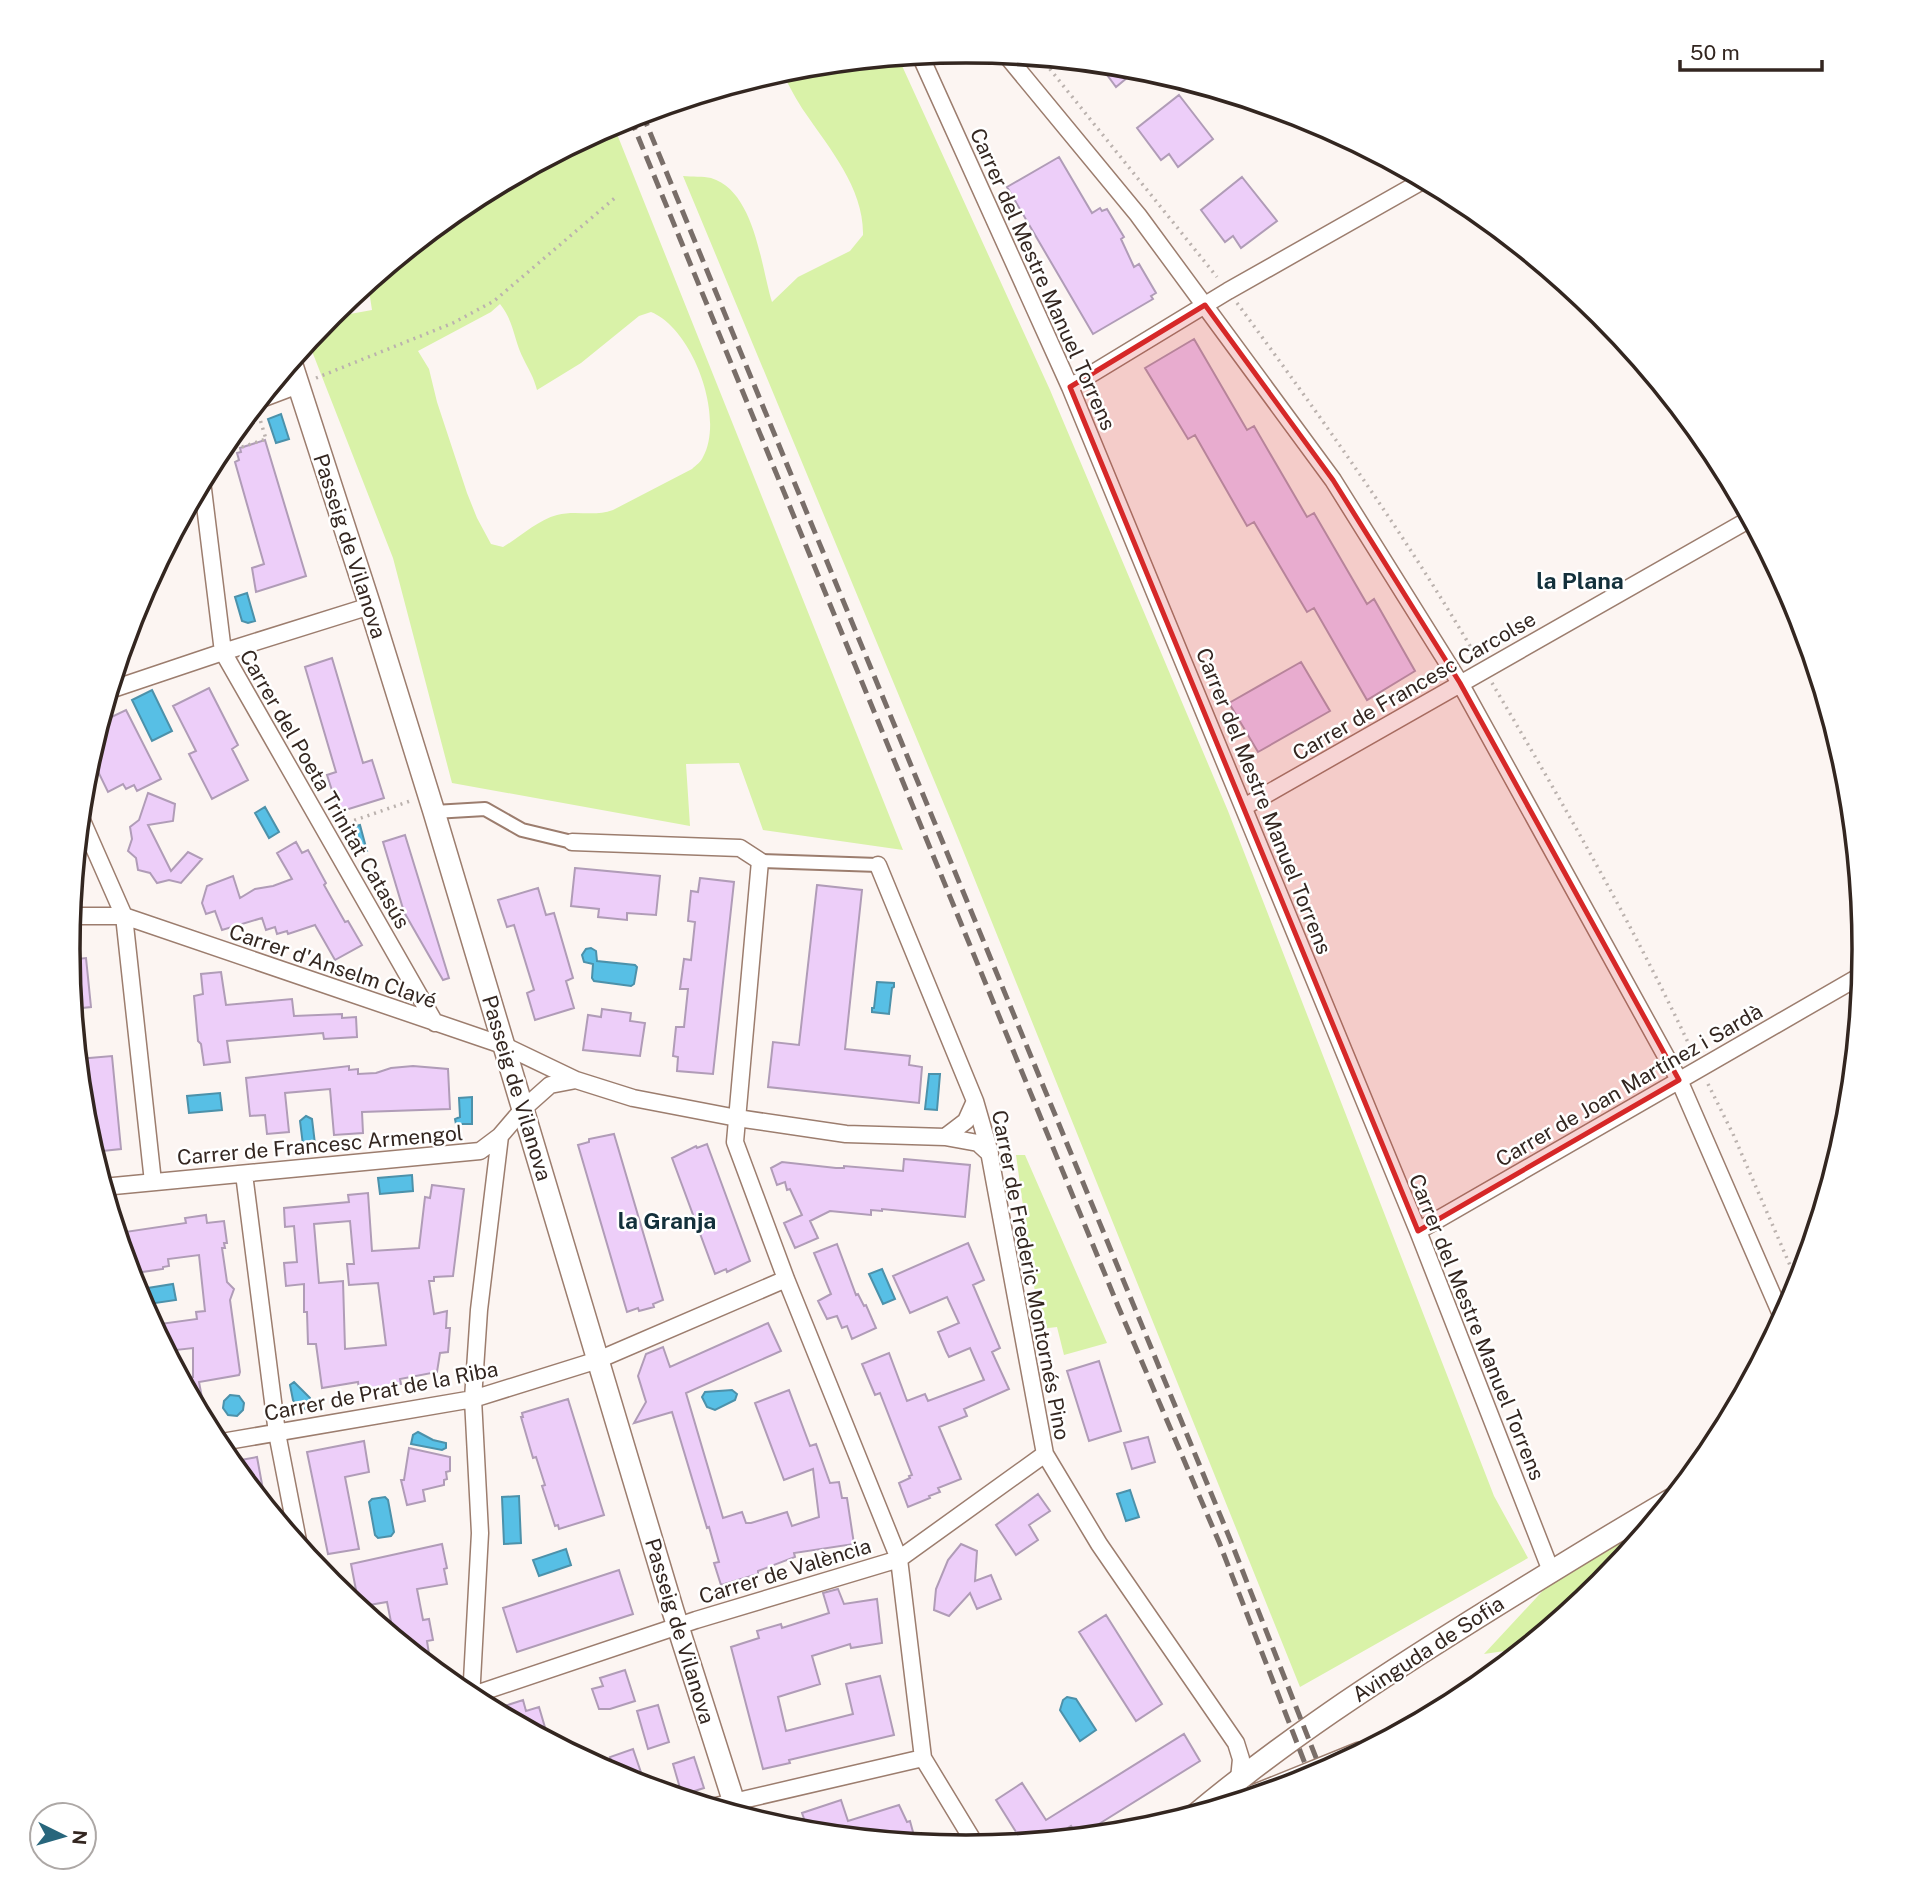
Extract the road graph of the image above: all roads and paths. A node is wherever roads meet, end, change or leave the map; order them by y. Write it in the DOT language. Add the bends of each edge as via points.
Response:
graph roads {
  1 [pos="924,64"];
  2 [pos="1014,65"];
  3 [pos="1415,185"];
  4 [pos="616,197"];
  5 [pos="1205,305"];
  6 [pos="294,371"];
  7 [pos="298,385"];
  8 [pos="1070,387"];
  9 [pos="272,399"];
  10 [pos="261,413"];
  11 [pos="242,447"];
  12 [pos="204,497"];
  13 [pos="1743,523"];
  14 [pos="370,606"];
  15 [pos="223,652"];
  16 [pos="1460,683"];
  17 [pos="120,687"];
  18 [pos="431,803"];
  19 [pos="1244,807"];
  20 [pos="325,830"];
  21 [pos="87,833"];
  22 [pos="572,842"];
  23 [pos="760,861"];
  24 [pos="878,865"];
  25 [pos="80,916"];
  26 [pos="124,916"];
  27 [pos="1851,981"];
  28 [pos="435,1023"];
  29 [pos="505,1046"];
  30 [pos="576,1080"];
  31 [pos="1679,1080"];
  32 [pos="975,1101"];
  33 [pos="523,1109"];
  34 [pos="737,1118"];
  35 [pos="500,1136"];
  36 [pos="945,1137"];
  37 [pos="990,1154"];
  38 [pos="244,1174"];
  39 [pos="153,1182"];
  40 [pos="112,1186"];
  41 [pos="1418,1231"];
  42 [pos="786,1279"];
  43 [pos="1777,1306"];
  44 [pos="598,1360"];
  45 [pos="472,1399"];
  46 [pos="277,1433"];
  47 [pos="228,1441"];
  48 [pos="1045,1454"];
  49 [pos="1651,1511"];
  50 [pos="296,1530"];
  51 [pos="899,1559"];
  52 [pos="1551,1571"];
  53 [pos="678,1626"];
  54 [pos="471,1685"];
  55 [pos="483,1693"];
  56 [pos="923,1758"];
  57 [pos="1293,1773"];
  58 [pos="1242,1789"];
  59 [pos="735,1805"];
  60 [pos="742,1807"];
  61 [pos="970,1836"];
  1 -- 8 [label="street, Carrer del Mestre Manuel Torrens"];
  2 -- 5 [label="street" via="1138,215"];
  3 -- 5 [label="street"];
  4 -- 7 [label="path" via="494,301 453,323"];
  5 -- 8 [label="street"];
  5 -- 16 [label="street" via="1333,480"];
  6 -- 7 [label="street, Passeig de Vilanova"];
  7 -- 9 [label="street"];
  7 -- 14 [label="street, Passeig de Vilanova"];
  8 -- 19 [label="street, Carrer del Mestre Manuel Torrens"];
  10 -- 11 [label="path" via="266,439"];
  12 -- 15 [label="street, Carrer del Poeta Trinitat Catasús"];
  13 -- 16 [label="street, Carrer de Francesc Carcolse"];
  14 -- 15 [label="street"];
  14 -- 18 [label="street, Passeig de Vilanova"];
  15 -- 17 [label="street"];
  15 -- 20 [label="street, Carrer del Poeta Trinitat Catasús"];
  16 -- 19 [label="street, Carrer de Francesc Carcolse"];
  16 -- 31 [label="street"];
  18 -- 20 [label="path"];
  18 -- 22 [label="street" via="485,809 522,830"];
  18 -- 29 [label="street, Passeig de Vilanova"];
  19 -- 41 [label="street, Carrer del Mestre Manuel Torrens"];
  20 -- 28 [label="street, Carrer del Poeta Trinitat Catasús"];
  21 -- 26 [label="street"];
  22 -- 23 [label="street" via="740,848"];
  23 -- 24 [label="street"];
  23 -- 34 [label="street"];
  24 -- 32 [label="street, Carrer de Frederic Montornés Pino"];
  25 -- 26 [label="street, Carrer d'Anselm Clavé"];
  26 -- 28 [label="street, Carrer d'Anselm Clavé"];
  26 -- 39 [label="street"];
  27 -- 31 [label="street, Carrer de Joan Martínez i Sardà"];
  28 -- 29 [label="street, Carrer d'Anselm Clavé"];
  29 -- 30 [label="street, Carrer d'Anselm Clavé"];
  29 -- 33 [label="street, Passeig de Vilanova"];
  30 -- 33 [label="street" via="550,1085"];
  30 -- 34 [label="street, Carrer d'Anselm Clavé" via="633,1098"];
  31 -- 41 [label="street, Carrer de Joan Martínez i Sardà"];
  31 -- 43 [label="street"];
  32 -- 36 [label="street" via="966,1121"];
  32 -- 37 [label="street, Carrer de Frederic Montornés Pino"];
  33 -- 35 [label="street, Carrer de Francesc Armengol"];
  33 -- 44 [label="street, Passeig de Vilanova"];
  34 -- 36 [label="street, Carrer d'Anselm Clavé" via="846,1134"];
  34 -- 42 [label="street" via="735,1142"];
  35 -- 38 [label="street, Carrer de Francesc Armengol" via="480,1152"];
  35 -- 45 [label="street"];
  36 -- 37 [label="street, Carrer d'Anselm Clavé" via="978,1143"];
  37 -- 48 [label="street, Carrer de Frederic Montornés Pino"];
  38 -- 39 [label="street, Carrer de Francesc Armengol"];
  38 -- 46 [label="street"];
  39 -- 40 [label="street, Carrer de Francesc Armengol"];
  41 -- 52 [label="street, Carrer del Mestre Manuel Torrens"];
  42 -- 44 [label="street, Carrer de Prat de la Riba"];
  42 -- 51 [label="street"];
  44 -- 45 [label="street, Carrer de Prat de la Riba"];
  44 -- 53 [label="street, Passeig de Vilanova"];
  45 -- 46 [label="street, Carrer de Prat de la Riba"];
  45 -- 54 [label="street" via="480,1533"];
  46 -- 47 [label="street, Carrer de Prat de la Riba"];
  46 -- 50 [label="street"];
  48 -- 51 [label="street, Carrer de València"];
  48 -- 58 [label="street, Carrer de Frederic Montornés Pino" via="1099,1544 1236,1743"];
  49 -- 52 [label="street, Avinguda de Sofia"];
  51 -- 53 [label="street, Carrer de València"];
  51 -- 56 [label="street"];
  52 -- 58 [label="street, Avinguda de Sofia" via="1376,1681"];
  53 -- 55 [label="street, Carrer de València"];
  53 -- 59 [label="street, Passeig de Vilanova"];
  56 -- 60 [label="street"];
  56 -- 61 [label="street"];
  57 -- 58 [label="street, Avinguda de Sofia"];
}
